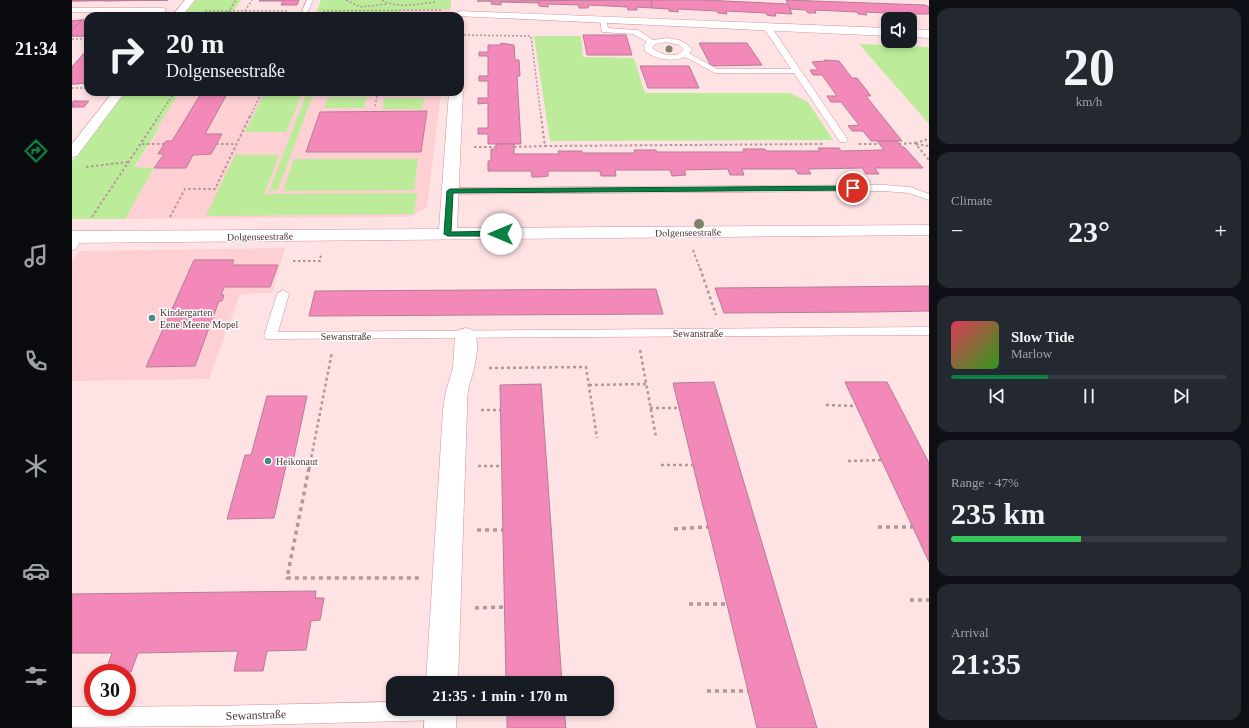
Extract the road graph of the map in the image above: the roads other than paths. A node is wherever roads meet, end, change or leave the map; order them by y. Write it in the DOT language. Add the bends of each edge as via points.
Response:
graph roads {
  1 [pos="190,0"];
  2 [pos="310,0"];
  3 [pos="461,8"];
  4 [pos="72,10"];
  5 [pos="164,10"];
  6 [pos="305,11"];
  7 [pos="180,12"];
  8 [pos="603,20"];
  9 [pos="767,27"];
  10 [pos="881,32"];
  11 [pos="917,33"];
  12 [pos="929,34"];
  13 [pos="652,42"];
  14 [pos="685,54"];
  15 [pos="796,71"];
  16 [pos="116,96"];
  17 [pos="456,96"];
  18 [pos="843,140"];
  19 [pos="72,153"];
  20 [pos="450,191"];
  21 [pos="929,197"];
  22 [pos="929,230"];
  23 [pos="448,234"];
  24 [pos="74,241"];
  25 [pos="283,294"];
  26 [pos="929,331"];
  27 [pos="466,335"];
  28 [pos="443,676"];
  29 [pos="386,710"];
  30 [pos="72,717"];
  1 -- 7 [label="street"];
  2 -- 6 [label="lane"];
  3 -- 8 [label="street"];
  4 -- 5 [label="lane"];
  8 -- 9 [label="street"];
  8 -- 13 [label="lane" via="605,30 635,32"];
  9 -- 10 [label="street"];
  9 -- 15 [label="lane"];
  11 -- 12 [label="street"];
  13 -- 14 [label="lane" via="666,40 680,43 687,47"];
  13 -- 14 [label="lane" via="648,49 655,54 671,57"];
  14 -- 15 [label="lane" via="715,71"];
  15 -- 18 [label="lane"];
  16 -- 19 [label="street"];
  17 -- 20 [label="street"];
  20 -- 21 [label="lane" via="884,188 910,190"];
  20 -- 23 [label="street"];
  22 -- 23 [label="street, Dolgenseestraße"];
  23 -- 24 [label="street, Dolgenseestraße" via="160,237"];
  25 -- 27 [label="lane, Sewanstraße" via="270,336"];
  26 -- 27 [label="lane, Sewanstraße"];
  27 -- 28 [label="street, Sewanstraße" via="464,368 457,391 455,410"];
  29 -- 30 [label="lane, Sewanstraße" via="215,716"];
}
